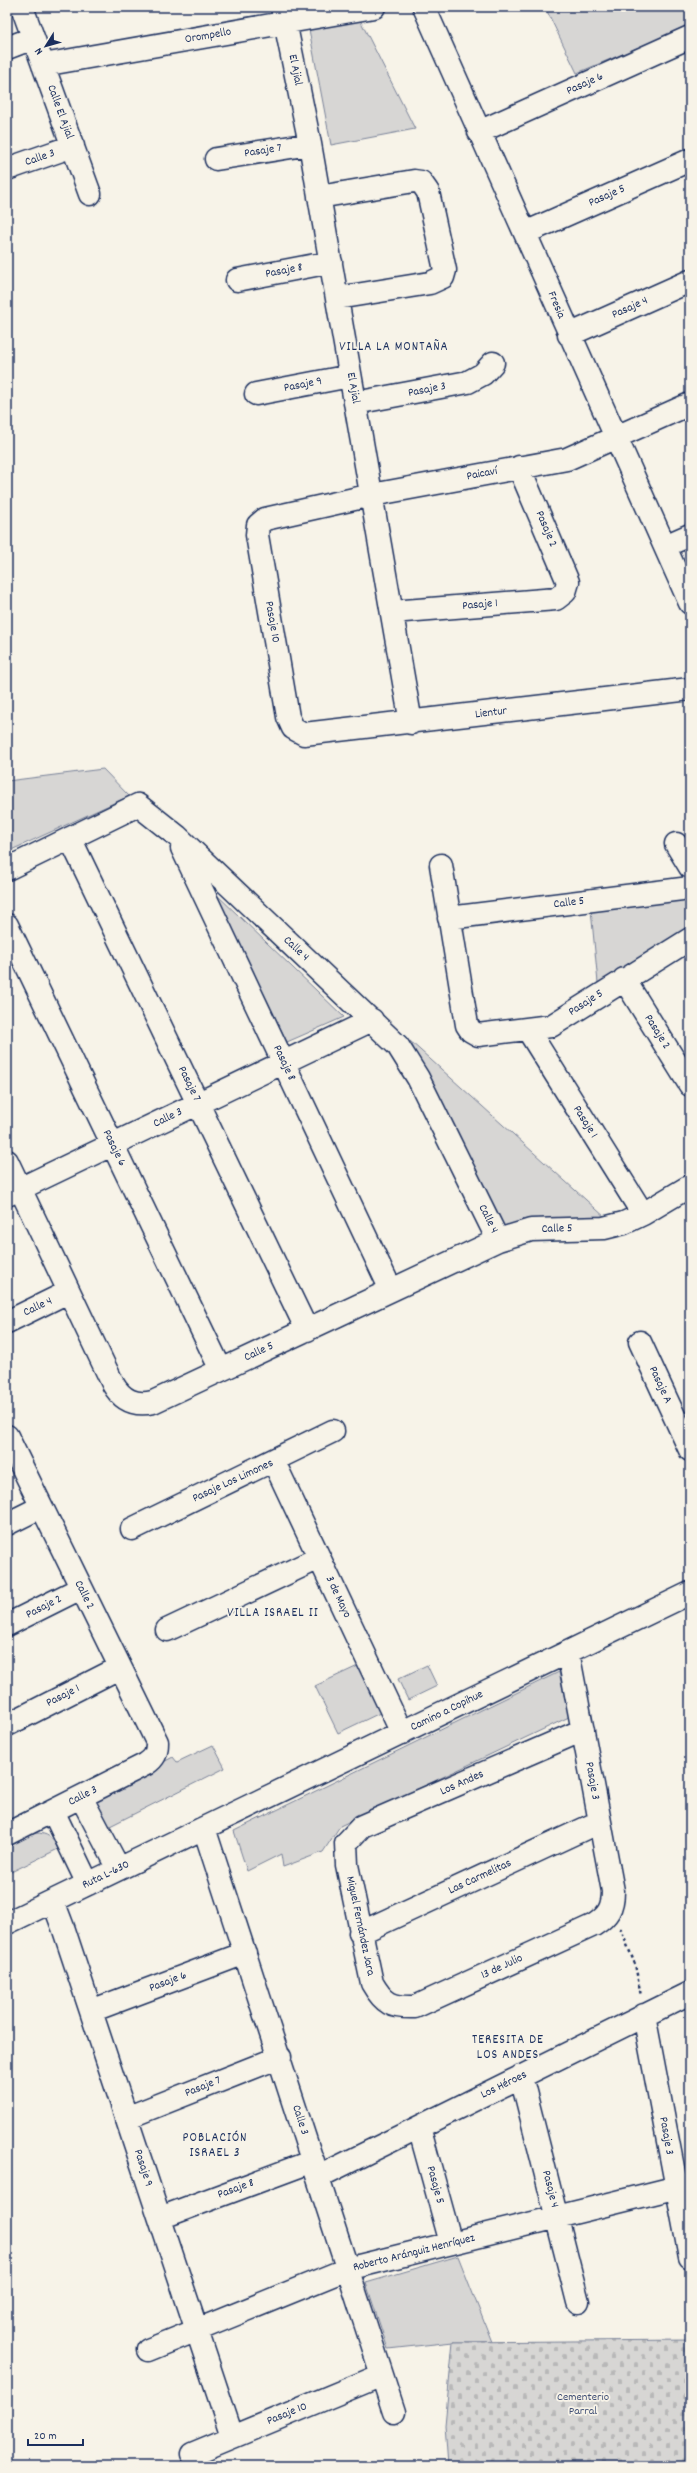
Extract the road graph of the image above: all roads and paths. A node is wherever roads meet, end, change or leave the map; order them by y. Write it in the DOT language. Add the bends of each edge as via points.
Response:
graph roads {
  1 [pos="22,7"];
  2 [pos="374,7"];
  3 [pos="424,7"];
  4 [pos="284,15"];
  5 [pos="690,37"];
  6 [pos="33,38"];
  7 [pos="7,48"];
  8 [pos="43,65"];
  9 [pos="479,132"];
  10 [pos="310,144"];
  11 [pos="73,146"];
  12 [pos="216,159"];
  13 [pos="690,160"];
  14 [pos="7,169"];
  15 [pos="90,194"];
  16 [pos="319,197"];
  17 [pos="525,233"];
  18 [pos="331,262"];
  19 [pos="237,280"];
  20 [pos="690,281"];
  21 [pos="337,298"];
  22 [pos="569,335"];
  23 [pos="493,363"];
  24 [pos="350,376"];
  25 [pos="256,394"];
  26 [pos="355,403"];
  27 [pos="690,404"];
  28 [pos="616,437"];
  29 [pos="519,467"];
  30 [pos="372,495"];
  31 [pos="265,519"];
  32 [pos="690,535"];
  33 [pos="665,546"];
  34 [pos="565,592"];
  35 [pos="690,603"];
  36 [pos="392,612"];
  37 [pos="690,689"];
  38 [pos="411,723"];
  39 [pos="293,728"];
  40 [pos="177,836"];
  41 [pos="70,838"];
  42 [pos="676,844"];
  43 [pos="441,865"];
  44 [pos="690,867"];
  45 [pos="7,868"];
  46 [pos="690,888"];
  47 [pos="449,918"];
  48 [pos="7,925"];
  49 [pos="690,939"];
  50 [pos="624,979"];
  51 [pos="372,1020"];
  52 [pos="528,1030"];
  53 [pos="283,1063"];
  54 [pos="690,1085"];
  55 [pos="198,1104"];
  56 [pos="113,1144"];
  57 [pos="7,1161"];
  58 [pos="688,1191"];
  59 [pos="14,1192"];
  60 [pos="643,1214"];
  61 [pos="498,1240"];
  62 [pos="391,1290"];
  63 [pos="68,1292"];
  64 [pos="7,1322"];
  65 [pos="307,1330"];
  66 [pos="640,1342"];
  67 [pos="221,1370"];
  68 [pos="334,1431"];
  69 [pos="7,1436"];
  70 [pos="689,1444"];
  71 [pos="274,1462"];
  72 [pos="41,1507"];
  73 [pos="7,1524"];
  74 [pos="132,1529"];
  75 [pos="319,1558"];
  76 [pos="81,1588"];
  77 [pos="690,1594"];
  78 [pos="7,1625"];
  79 [pos="167,1630"];
  80 [pos="568,1652"];
  81 [pos="119,1668"];
  82 [pos="7,1725"];
  83 [pos="583,1730"];
  84 [pos="402,1733"];
  85 [pos="156,1754"];
  86 [pos="81,1797"];
  87 [pos="53,1811"];
  88 [pos="599,1822"];
  89 [pos="204,1828"];
  90 [pos="7,1834"];
  91 [pos="346,1843"];
  92 [pos="119,1869"];
  93 [pos="88,1884"];
  94 [pos="53,1901"];
  95 [pos="611,1910"];
  96 [pos="7,1923"];
  97 [pos="360,1933"];
  98 [pos="245,1953"];
  99 [pos="690,1992"];
  100 [pos="388,2003"];
  101 [pos="91,2012"];
  102 [pos="644,2015"];
  103 [pos="280,2057"];
  104 [pos="521,2076"];
  105 [pos="126,2118"];
  106 [pos="420,2127"];
  107 [pos="316,2169"];
  108 [pos="683,2186"];
  109 [pos="160,2218"];
  110 [pos="557,2218"];
  111 [pos="451,2244"];
  112 [pos="690,2257"];
  113 [pos="347,2269"];
  114 [pos="578,2302"];
  115 [pos="196,2329"];
  116 [pos="148,2350"];
  117 [pos="382,2375"];
  118 [pos="394,2412"];
  119 [pos="232,2436"];
  120 [pos="192,2454"];
  1 -- 6 [label="street, Calle El Ajial"];
  2 -- 4 [label="street, Orompello"];
  3 -- 9 [label="street, Fresia"];
  4 -- 8 [label="street, Orompello"];
  4 -- 10 [label="street, El Ajial"];
  5 -- 9 [label="street, Pasaje 6"];
  6 -- 7 [label="street"];
  6 -- 8 [label="street, Calle El Ajial"];
  8 -- 11 [label="street, Calle El Ajial"];
  9 -- 17 [label="street, Fresia"];
  10 -- 12 [label="street, Pasaje 7"];
  10 -- 16 [label="street, El Ajial"];
  11 -- 14 [label="street, Calle 3"];
  11 -- 15 [label="street, Calle El Ajial"];
  13 -- 17 [label="street, Pasaje 5"];
  16 -- 18 [label="street, El Ajial"];
  16 -- 21 [label="street" via="414,181 421,182 428,192 445,270 442,277 430,283"];
  17 -- 22 [label="street, Fresia"];
  18 -- 19 [label="street, Pasaje 8"];
  18 -- 21 [label="street, El Ajial"];
  20 -- 22 [label="street, Pasaje 4"];
  21 -- 24 [label="street, El Ajial"];
  22 -- 28 [label="street, Fresia"];
  23 -- 26 [label="street, Pasaje 3" via="476,379 468,382"];
  24 -- 25 [label="street, Pasaje 9"];
  24 -- 26 [label="street, El Ajial"];
  26 -- 30 [label="street, El Ajial"];
  27 -- 28 [label="street, Paicaví"];
  28 -- 29 [label="street, Paicaví" via="567,459"];
  28 -- 33 [label="street, Fresia"];
  29 -- 30 [label="street, Paicaví"];
  29 -- 34 [label="street, Pasaje 2" via="568,582"];
  30 -- 31 [label="street, Paicaví"];
  30 -- 36 [label="street, El Ajial"];
  31 -- 39 [label="street, Pasaje 10" via="258,525 257,535 288,716"];
  32 -- 33 [label="street"];
  33 -- 35 [label="street, Fresia"];
  34 -- 36 [label="street, Pasaje 1" via="556,599"];
  36 -- 38 [label="street, El Ajial"];
  37 -- 38 [label="street, Lientur"];
  38 -- 39 [label="street, Lientur" via="304,734"];
  40 -- 41 [label="street, Calle 4" via="138,805"];
  40 -- 51 [label="street, Calle 4"];
  40 -- 53 [label="street, Pasaje 8"];
  41 -- 45 [label="street, Calle 4"];
  41 -- 55 [label="street, Pasaje 7"];
  42 -- 44 [label="street"];
  43 -- 47 [label="street"];
  46 -- 47 [label="street, Calle 5"];
  47 -- 52 [label="street, Pasaje 5" via="467,1025 471,1031 478,1035"];
  48 -- 56 [label="street, Pasaje 6"];
  49 -- 50 [label="street, Pasaje 5"];
  50 -- 52 [label="street, Pasaje 5" via="551,1026"];
  50 -- 54 [label="street, Pasaje 2"];
  51 -- 53 [label="street, Calle 3"];
  51 -- 61 [label="street, Calle 4" via="398,1046 409,1062"];
  52 -- 60 [label="street, Pasaje 1"];
  53 -- 55 [label="street, Calle 3"];
  53 -- 62 [label="street, Pasaje 8"];
  55 -- 56 [label="street, Calle 3"];
  55 -- 65 [label="street, Pasaje 7"];
  56 -- 59 [label="street, Calle 3"];
  56 -- 67 [label="street, Pasaje 6"];
  57 -- 59 [label="street, Calle 5"];
  58 -- 60 [label="street, Calle 5"];
  59 -- 63 [label="street, Calle 5"];
  60 -- 61 [label="street, Calle 5" via="624,1223 604,1228 545,1229 514,1234"];
  61 -- 62 [label="street, Calle 5"];
  62 -- 65 [label="street, Calle 5"];
  63 -- 64 [label="street, Calle 4"];
  63 -- 67 [label="street, Calle 5" via="113,1384 129,1401 145,1404 153,1402"];
  65 -- 67 [label="street, Calle 5"];
  66 -- 70 [label="street, Pasaje A"];
  68 -- 71 [label="street, Pasaje Los Limones"];
  69 -- 72 [label="street, Calle 2"];
  71 -- 74 [label="street, Pasaje Los Limones"];
  71 -- 75 [label="street, 3 de Mayo"];
  72 -- 73 [label="street"];
  72 -- 76 [label="street, Calle 2"];
  75 -- 79 [label="street"];
  75 -- 84 [label="street, 3 de Mayo"];
  76 -- 78 [label="street, Pasaje 2"];
  76 -- 81 [label="street, Calle 2"];
  77 -- 80 [label="street, Camino a Copihue"];
  80 -- 83 [label="street, Pasaje 3"];
  80 -- 84 [label="street, Camino a Copihue"];
  81 -- 82 [label="street, Pasaje 1"];
  81 -- 85 [label="street, Calle 2" via="157,1742"];
  83 -- 88 [label="street, Pasaje 3"];
  83 -- 91 [label="street, Los Andes" via="362,1826"];
  84 -- 89 [label="street, Camino a Copihue"];
  85 -- 86 [label="street, Calle 3" via="146,1764"];
  86 -- 87 [label="street, Calle 3"];
  86 -- 92 [label="street"];
  87 -- 90 [label="street, Calle 3"];
  87 -- 93 [label="street"];
  88 -- 95 [label="street, Pasaje 3" via="613,1891"];
  88 -- 97 [label="street, Las Carmelitas"];
  89 -- 92 [label="street, Ruta L-630"];
  89 -- 98 [label="street, Calle 3"];
  91 -- 97 [label="street, Miguel Fernández Jara" via="347,1865"];
  92 -- 93 [label="street, Ruta L-630"];
  93 -- 94 [label="street, Ruta L-630"];
  94 -- 96 [label="street, Ruta L-630"];
  94 -- 101 [label="street, Pasaje 9"];
  95 -- 100 [label="street, 13 de Julio" via="594,1925 415,2007 399,2008"];
  95 -- 102 [label="path" via="635,1964"];
  97 -- 100 [label="street, Miguel Fernández Jara" via="372,1983 379,1996"];
  98 -- 101 [label="street, Pasaje 6"];
  98 -- 103 [label="street, Calle 3"];
  99 -- 102 [label="street, Los Héroes"];
  101 -- 105 [label="street, Pasaje 9"];
  102 -- 104 [label="street, Los Héroes"];
  102 -- 108 [label="street, Pasaje 3"];
  103 -- 105 [label="street, Pasaje 7"];
  103 -- 107 [label="street, Calle 3"];
  104 -- 106 [label="street, Los Héroes"];
  104 -- 110 [label="street, Pasaje 4"];
  105 -- 109 [label="street, Pasaje 9"];
  106 -- 107 [label="street, Los Héroes"];
  106 -- 111 [label="street, Pasaje 5"];
  107 -- 109 [label="street, Pasaje 8"];
  107 -- 113 [label="street, Calle 3"];
  108 -- 110 [label="street, Roberto Aránguiz Henríquez"];
  108 -- 112 [label="street, Pasaje 3"];
  109 -- 115 [label="street, Pasaje 9"];
  110 -- 111 [label="street, Roberto Aránguiz Henríquez"];
  110 -- 114 [label="street, Pasaje 4"];
  111 -- 113 [label="street, Roberto Aránguiz Henríquez"];
  113 -- 115 [label="street, Roberto Aránguiz Henríquez"];
  113 -- 117 [label="street, Calle 3"];
  115 -- 116 [label="street, Roberto Aránguiz Henríquez"];
  115 -- 119 [label="street, Pasaje 9"];
  117 -- 118 [label="street, Calle 3"];
  117 -- 119 [label="street, Pasaje 10"];
  119 -- 120 [label="street, Pasaje 10"];
}
